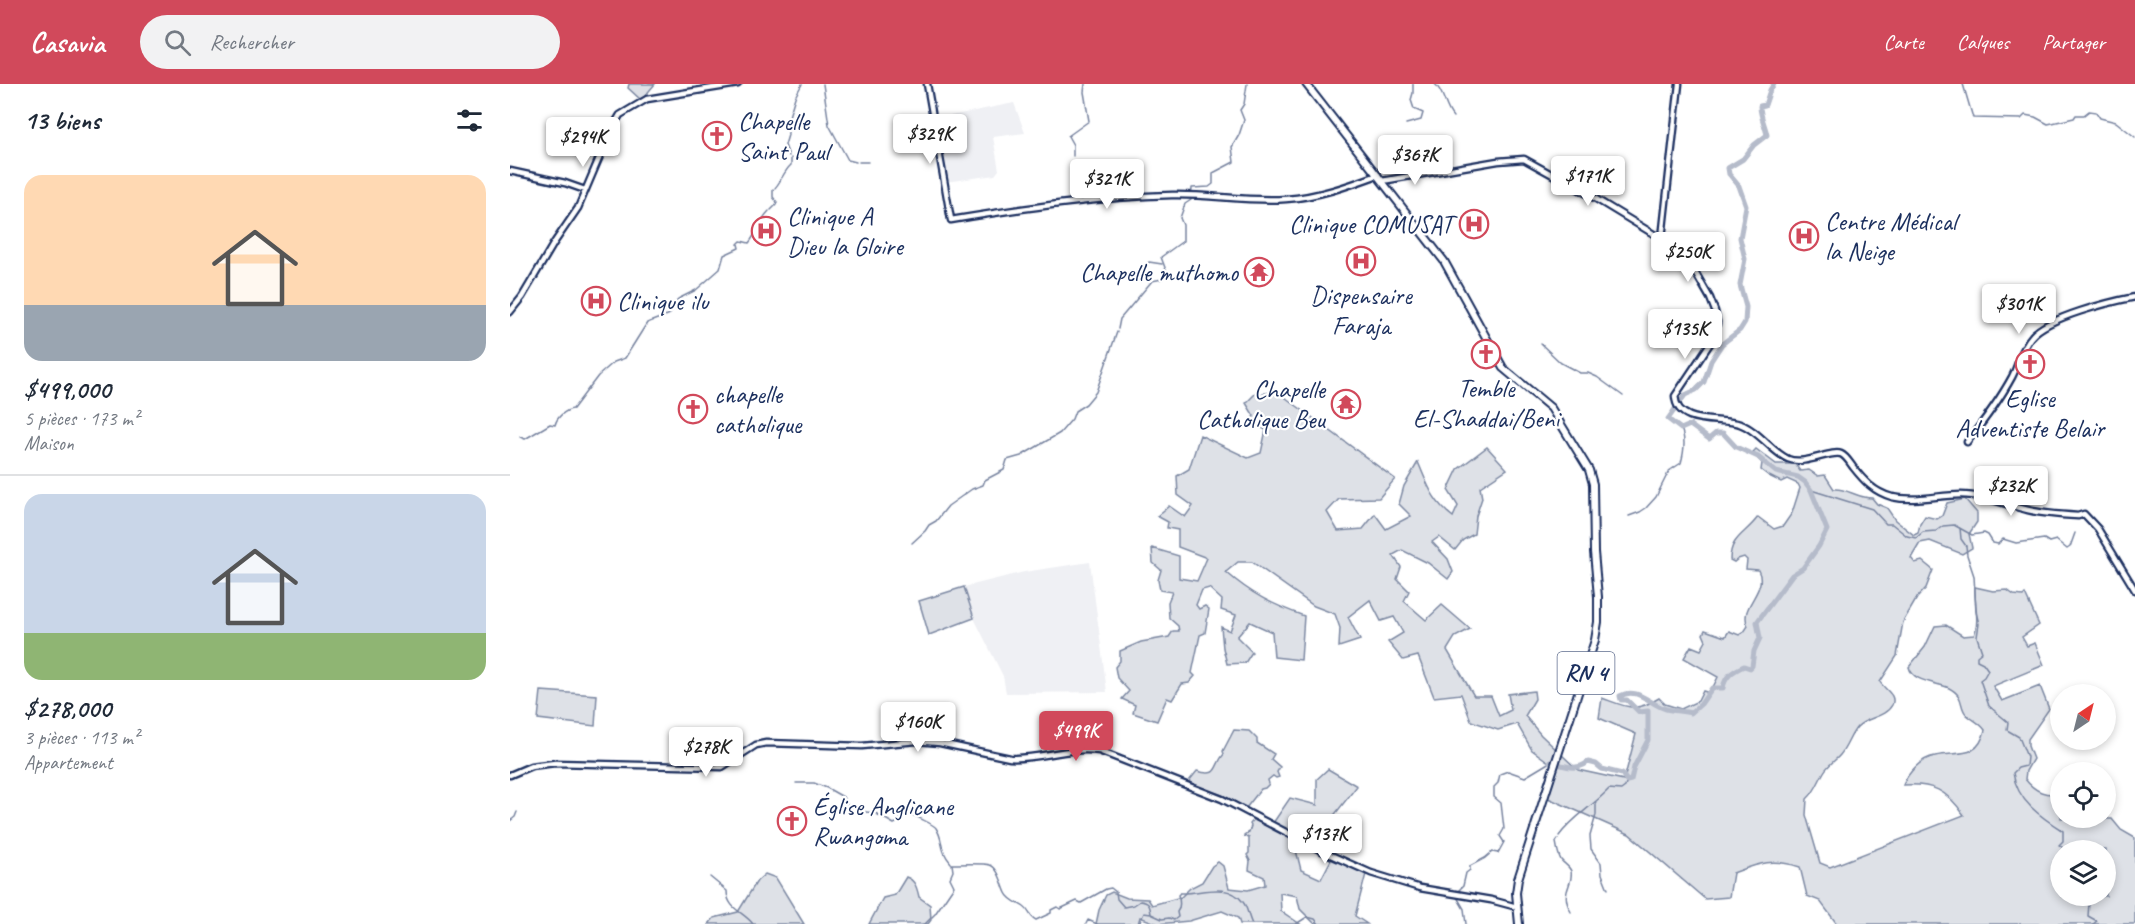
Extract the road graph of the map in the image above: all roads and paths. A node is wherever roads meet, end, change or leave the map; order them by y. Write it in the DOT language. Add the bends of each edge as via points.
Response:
graph roads {
  1 [pos="738,84"];
  2 [pos="927,84"];
  3 [pos="1306,84"];
  4 [pos="1679,84"];
  5 [pos="510,171"];
  6 [pos="1378,175"];
  7 [pos="1382,182"];
  8 [pos="585,190"];
  9 [pos="1662,238"];
  10 [pos="2135,297"];
  11 [pos="510,312"];
  12 [pos="1967,442"];
  13 [pos="2135,590"];
  14 [pos="510,775"];
  15 [pos="1517,907"];
  16 [pos="1519,924"];
  1 -- 8 [label="street" via="647,99 620,115"];
  2 -- 6 [label="street" via="951,220 1093,199 1192,195 1294,199"];
  3 -- 6 [label="highway, RN 4"];
  4 -- 9 [label="street"];
  5 -- 8 [label="street"];
  6 -- 7 [label="highway, RN 4"];
  7 -- 9 [label="street" via="1524,159"];
  7 -- 15 [label="highway, RN 4" via="1444,261 1503,368 1551,408 1593,484 1598,622 1595,640 1518,879"];
  8 -- 11 [label="street" via="578,208"];
  9 -- 13 [label="street" via="1676,247 1695,272 1717,322 1714,336 1675,396 1678,406 1691,416 1747,427 1788,460 1841,454 1872,488 1893,496 1961,495 2030,511 2084,514 2098,529"];
  10 -- 12 [label="street" via="2083,310 2037,331 2026,344 2000,400"];
  14 -- 15 [label="street" via="531,766 555,763 722,767 756,745 766,743 862,746 934,742 1021,759 1085,749 1209,793 1371,873 1420,888"];
  15 -- 16 [label="highway, RN 4"];
}
